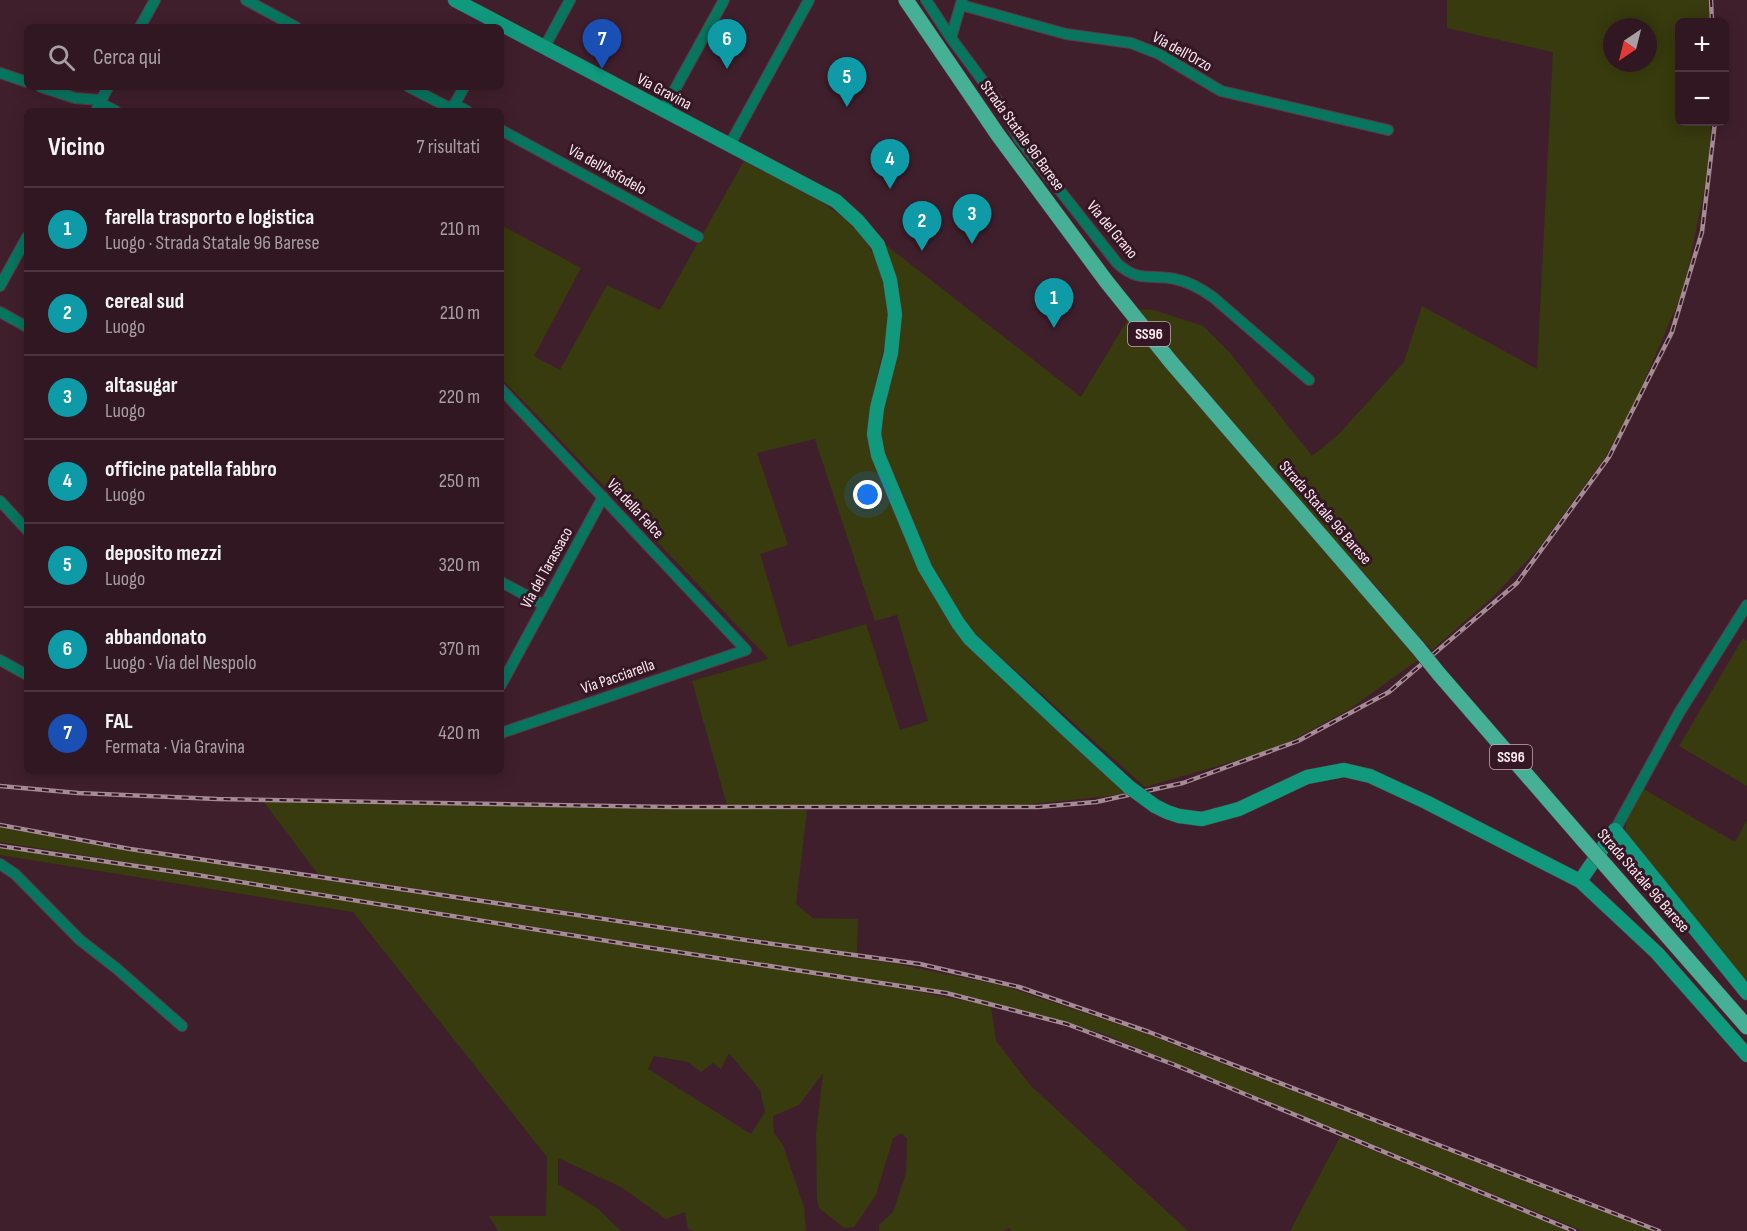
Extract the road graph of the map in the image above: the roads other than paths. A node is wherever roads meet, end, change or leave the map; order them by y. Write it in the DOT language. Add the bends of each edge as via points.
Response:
graph roads {
  1 [pos="155,0"];
  2 [pos="246,0"];
  3 [pos="455,0"];
  4 [pos="570,0"];
  5 [pos="724,0"];
  6 [pos="809,0"];
  7 [pos="906,0"];
  8 [pos="926,0"];
  9 [pos="962,2"];
  10 [pos="474,6"];
  11 [pos="142,24"];
  12 [pos="290,24"];
  13 [pos="497,24"];
  14 [pos="504,28"];
  15 [pos="951,38"];
  16 [pos="544,48"];
  17 [pos="0,73"];
  18 [pos="24,81"];
  19 [pos="50,90"];
  20 [pos="106,90"];
  21 [pos="415,90"];
  22 [pos="462,90"];
  23 [pos="99,105"];
  24 [pos="452,108"];
  25 [pos="663,111"];
  26 [pos="1388,130"];
  27 [pos="504,132"];
  28 [pos="729,146"];
  29 [pos="698,237"];
  30 [pos="24,242"];
  31 [pos="0,286"];
  32 [pos="0,312"];
  33 [pos="24,325"];
  34 [pos="1309,381"];
  35 [pos="504,392"];
  36 [pos="603,497"];
  37 [pos="0,501"];
  38 [pos="24,527"];
  39 [pos="504,584"];
  40 [pos="544,605"];
  41 [pos="1747,605"];
  42 [pos="746,650"];
  43 [pos="0,660"];
  44 [pos="24,673"];
  45 [pos="504,679"];
  46 [pos="504,732"];
  47 [pos="1615,830"];
  48 [pos="0,864"];
  49 [pos="1580,881"];
  50 [pos="1747,993"];
  51 [pos="182,1026"];
  52 [pos="1747,1027"];
  53 [pos="1747,1055"];
  1 -- 11 [label="street"];
  2 -- 12 [label="street"];
  3 -- 10 [label="main road, Via Gravina"];
  4 -- 16 [label="street"];
  5 -- 25 [label="street"];
  6 -- 28 [label="street"];
  7 -- 52 [label="main road, Strada Statale 96 Barese / SS96, bridge" via="998,135 1171,363"];
  8 -- 15 [label="street, Via del Grano"];
  9 -- 15 [label="street"];
  9 -- 26 [label="street, Via dell'Orzo" via="1066,34 1131,43 1159,54 1221,91"];
  10 -- 13 [label="main road, Via Gravina"];
  14 -- 16 [label="main road, Via Gravina"];
  15 -- 34 [label="street, Via del Grano" via="1000,104 1020,140 1117,263 1132,274 1174,279 1198,287"];
  16 -- 25 [label="main road, Via Gravina"];
  17 -- 18 [label="street"];
  19 -- 23 [label="street"];
  20 -- 23 [label="street"];
  21 -- 24 [label="street"];
  22 -- 24 [label="street"];
  25 -- 28 [label="main road, Via Gravina"];
  27 -- 29 [label="street, Via dell'Asfodelo"];
  28 -- 49 [label="main road, Via Gravina, bridge" via="836,201 878,245 891,280 895,314 874,434 878,455 925,568 970,639 1129,786 1167,812 1202,819 1239,809 1307,777 1344,771 1370,776"];
  30 -- 31 [label="street"];
  32 -- 33 [label="street"];
  35 -- 36 [label="street, Via della Felce"];
  36 -- 40 [label="street, Via del Tarassaco"];
  36 -- 42 [label="street, Via della Felce"];
  37 -- 38 [label="street"];
  39 -- 40 [label="street"];
  40 -- 45 [label="street, Via del Tarassaco"];
  41 -- 47 [label="street" via="1679,713"];
  42 -- 46 [label="street, Via Pacciarella"];
  43 -- 44 [label="street"];
  47 -- 49 [label="main road"];
  47 -- 50 [label="main road"];
  48 -- 51 [label="street" via="15,874 80,940"];
  49 -- 53 [label="main road, Via Gravina" via="1658,953"];
}
